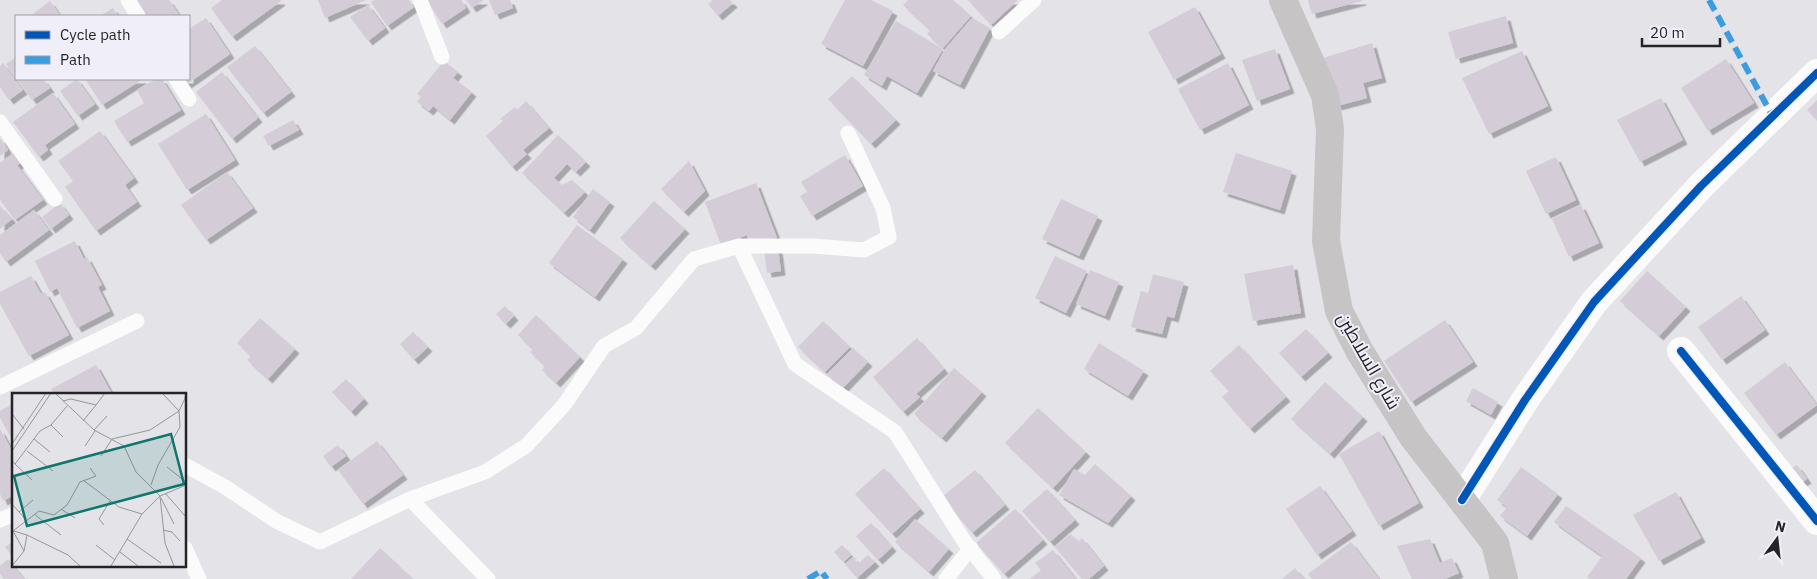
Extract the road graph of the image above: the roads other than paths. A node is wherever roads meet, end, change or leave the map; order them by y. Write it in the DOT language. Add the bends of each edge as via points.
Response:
graph roads {
  1 [pos="128,0"];
  2 [pos="420,0"];
  3 [pos="1034,0"];
  4 [pos="1284,0"];
  5 [pos="137,15"];
  6 [pos="999,32"];
  7 [pos="442,57"];
  8 [pos="1817,74"];
  9 [pos="177,80"];
  10 [pos="189,99"];
  11 [pos="0,122"];
  12 [pos="848,133"];
  13 [pos="55,199"];
  14 [pos="739,246"];
  15 [pos="137,321"];
  16 [pos="1681,351"];
  17 [pos="0,388"];
  18 [pos="186,466"];
  19 [pos="410,499"];
  20 [pos="1462,500"];
  21 [pos="1817,520"];
  22 [pos="971,548"];
  23 [pos="186,550"];
  24 [pos="199,579"];
  25 [pos="488,579"];
  26 [pos="946,579"];
  27 [pos="994,579"];
  28 [pos="1504,579"];
  1 -- 5 [label="lane"];
  2 -- 7 [label="lane"];
  3 -- 6 [label="lane"];
  4 -- 20 [label="main road, شارع السلاطين" via="1325,95 1330,129 1326,240 1339,311 1360,352 1413,437"];
  8 -- 20 [label="street" via="1701,186 1594,302 1525,400"];
  9 -- 10 [label="lane"];
  11 -- 13 [label="lane"];
  12 -- 14 [label="lane" via="883,208 889,237 864,250"];
  14 -- 19 [label="lane" via="694,259 636,328 604,346 564,405 526,446 486,472"];
  14 -- 22 [label="lane" via="795,364 895,432"];
  15 -- 17 [label="lane"];
  16 -- 21 [label="street"];
  18 -- 19 [label="lane" via="278,522 320,542"];
  19 -- 25 [label="lane"];
  20 -- 28 [label="main road, شارع السلاطين" via="1495,543"];
  22 -- 26 [label="lane"];
  22 -- 27 [label="lane"];
  23 -- 24 [label="lane"];
}
